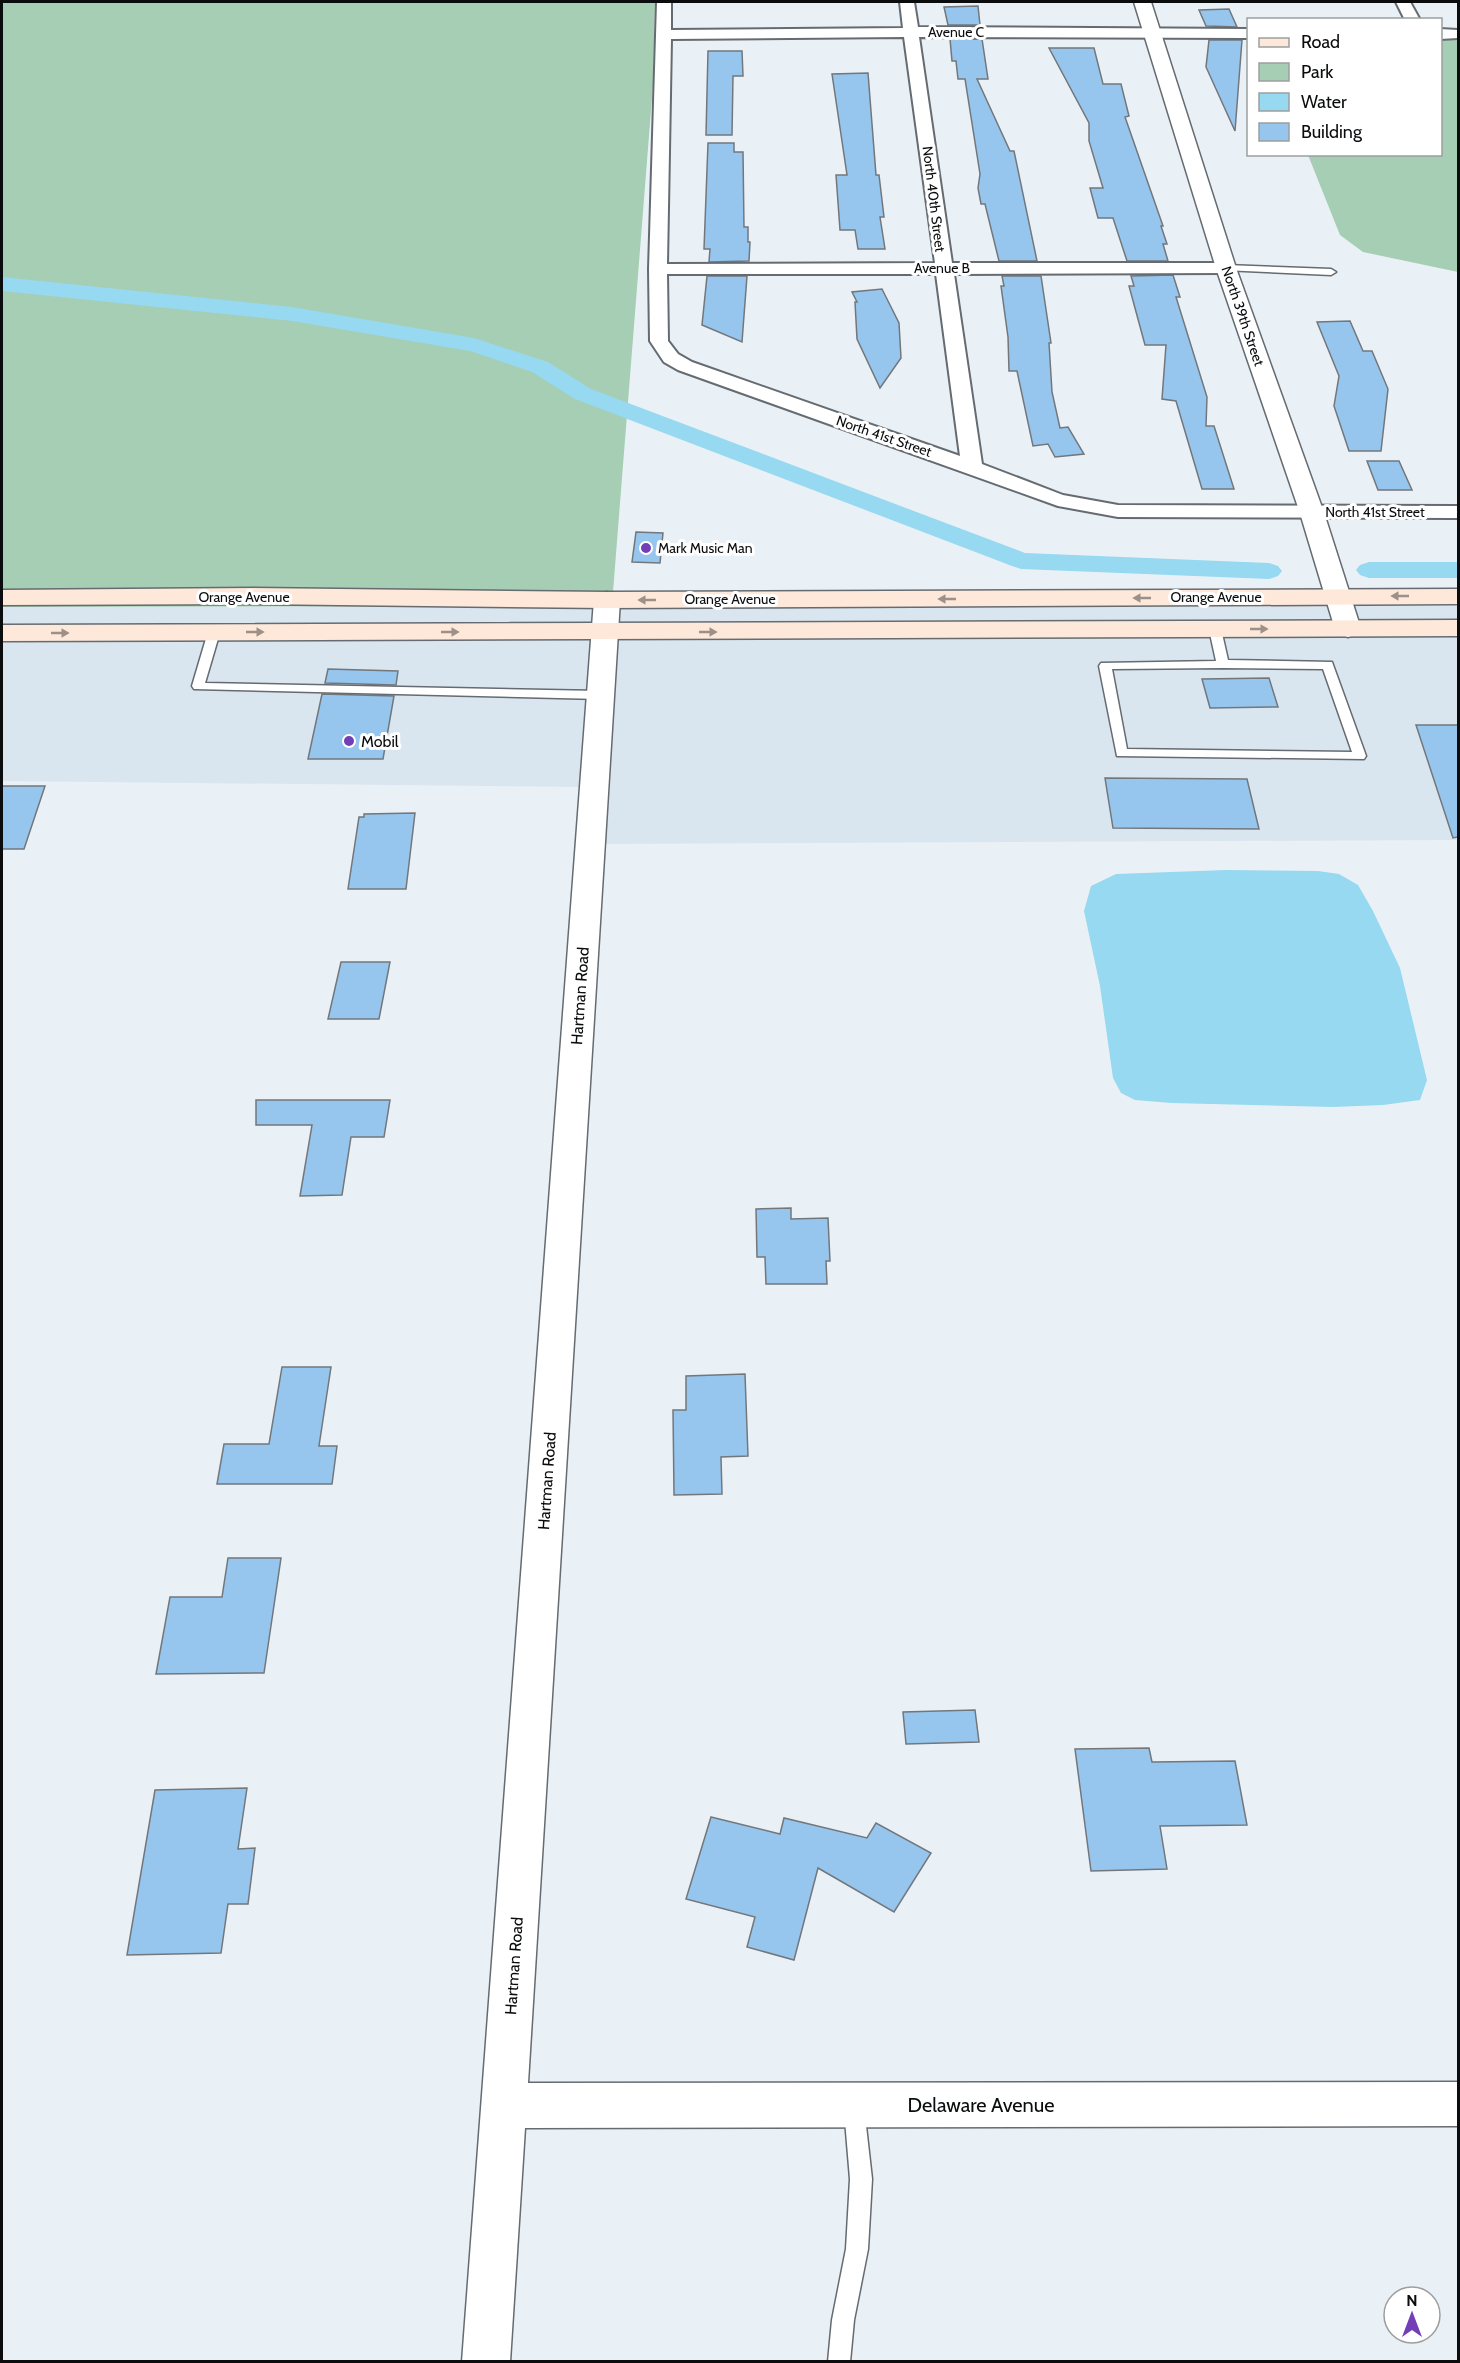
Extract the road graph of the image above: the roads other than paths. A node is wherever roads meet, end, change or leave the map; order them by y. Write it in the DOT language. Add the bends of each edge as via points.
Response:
graph roads {
  1 [pos="664,2"];
  2 [pos="907,2"];
  3 [pos="1142,2"];
  4 [pos="1403,2"];
  5 [pos="1412,18"];
  6 [pos="913,32"];
  7 [pos="1152,33"];
  8 [pos="1247,33"];
  9 [pos="663,34"];
  10 [pos="1442,34"];
  11 [pos="1458,34"];
  12 [pos="658,268"];
  13 [pos="942,268"];
  14 [pos="1226,268"];
  15 [pos="1331,272"];
  16 [pos="972,467"];
  17 [pos="1458,512"];
  18 [pos="1312,513"];
  19 [pos="1337,596"];
  20 [pos="1458,597"];
  21 [pos="2,598"];
  22 [pos="606,616"];
  23 [pos="1458,628"];
  24 [pos="1215,629"];
  25 [pos="1348,629"];
  26 [pos="214,632"];
  27 [pos="2,633"];
  28 [pos="1223,664"];
  29 [pos="600,695"];
  30 [pos="1458,2104"];
  31 [pos="854,2105"];
  32 [pos="504,2106"];
  33 [pos="486,2361"];
  34 [pos="839,2361"];
  1 -- 9 [label="street, North 41st Street"];
  2 -- 6 [label="street, North 40th Street"];
  3 -- 7 [label="street, North 39th Street"];
  4 -- 5 [label="street"];
  6 -- 7 [label="street, Avenue C"];
  6 -- 9 [label="street, Avenue C"];
  6 -- 13 [label="street, North 40th Street"];
  7 -- 8 [label="street, Avenue C"];
  7 -- 14 [label="street, North 39th Street"];
  9 -- 12 [label="street, North 41st Street"];
  10 -- 11 [label="street"];
  12 -- 13 [label="street, Avenue B"];
  12 -- 16 [label="street, North 41st Street" via="659,341 671,358"];
  13 -- 14 [label="street, Avenue B"];
  13 -- 16 [label="street, North 40th Street"];
  14 -- 15 [label="lane"];
  14 -- 18 [label="street, North 39th Street"];
  16 -- 18 [label="street, North 41st Street" via="1058,500 1118,511"];
  17 -- 18 [label="street, North 41st Street"];
  18 -- 19 [label="street, North 39th Street"];
  20 -- 19 [label="main road, Orange Avenue, one-way"];
  19 -- 22 [label="main road, Orange Avenue, one-way"];
  19 -- 25 [label="street, North 39th Street"];
  21 -- 22 [label="main road, Orange Avenue" via="253,596"];
  22 -- 24 [label="main road, Orange Avenue, one-way"];
  26 -- 22 [label="main road, Orange Avenue, one-way"];
  22 -- 29 [label="street, Hartman Road"];
  23 -- 25 [label="main road, Orange Avenue"];
  24 -- 25 [label="main road, Orange Avenue, one-way"];
  24 -- 28 [label="lane"];
  27 -- 26 [label="main road, Orange Avenue, one-way"];
  26 -- 29 [label="lane" via="198,686"];
  28 -- 28 [label="lane" via="1328,665 1360,756 1121,753 1105,666"];
  29 -- 32 [label="street, Hartman Road"];
  30 -- 31 [label="street, Delaware Avenue"];
  31 -- 32 [label="street, Delaware Avenue"];
  31 -- 34 [label="lane" via="861,2179 857,2249"];
  32 -- 33 [label="street, Hartman Road"];
}
